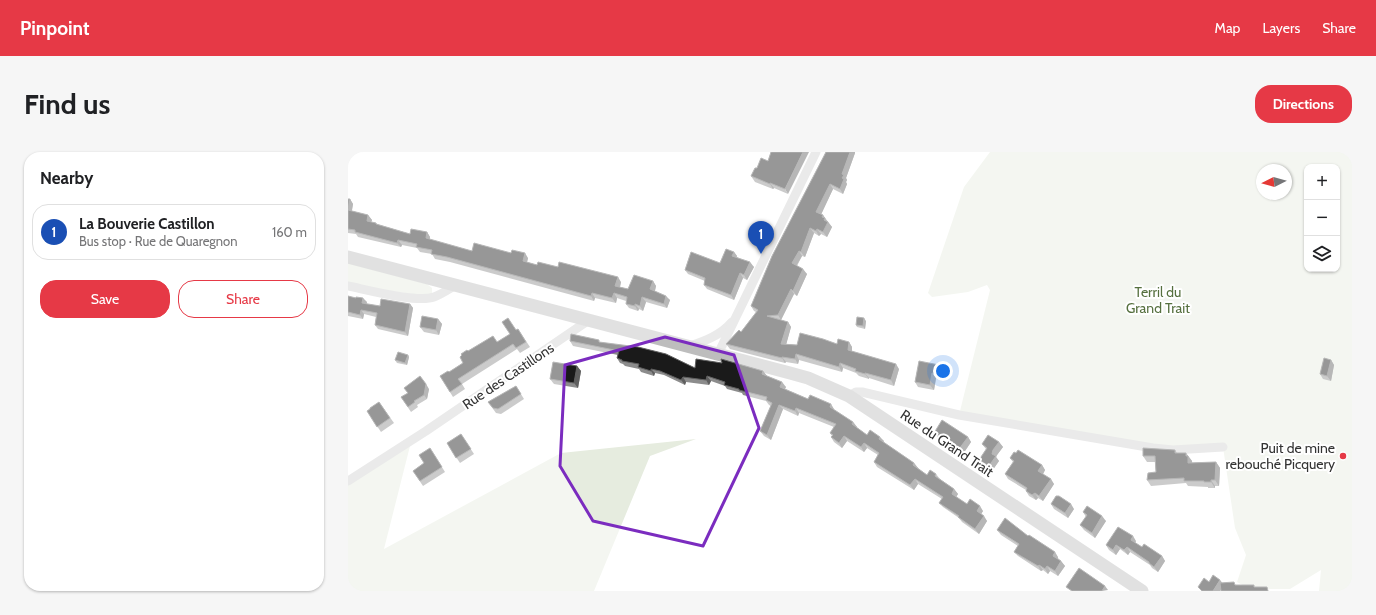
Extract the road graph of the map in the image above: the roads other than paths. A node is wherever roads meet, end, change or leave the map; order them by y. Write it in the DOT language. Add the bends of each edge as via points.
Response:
graph roads {
  1 [pos="816,152"];
  2 [pos="348,257"];
  3 [pos="348,286"];
  4 [pos="456,286"];
  5 [pos="739,313"];
  6 [pos="590,320"];
  7 [pos="717,334"];
  8 [pos="690,346"];
  9 [pos="714,353"];
  10 [pos="848,396"];
  11 [pos="1223,447"];
  12 [pos="348,481"];
  13 [pos="1142,591"];
  1 -- 5 [label="street"];
  2 -- 4 [label="street, Rue du Grand Trait"];
  3 -- 4 [label="street" via="424,298 434,297"];
  4 -- 6 [label="street, Rue du Grand Trait"];
  5 -- 7 [label="street"];
  5 -- 9 [label="street"];
  6 -- 8 [label="street, Rue du Grand Trait"];
  6 -- 12 [label="street, Rue des Castillons"];
  7 -- 8 [label="street"];
  7 -- 9 [label="street" via="712,344"];
  8 -- 9 [label="street, Rue du Grand Trait"];
  9 -- 10 [label="street, Rue du Grand Trait" via="808,378"];
  10 -- 11 [label="street" via="862,392 959,415 1153,448 1173,450"];
  10 -- 13 [label="street, Rue du Grand Trait"];
}
